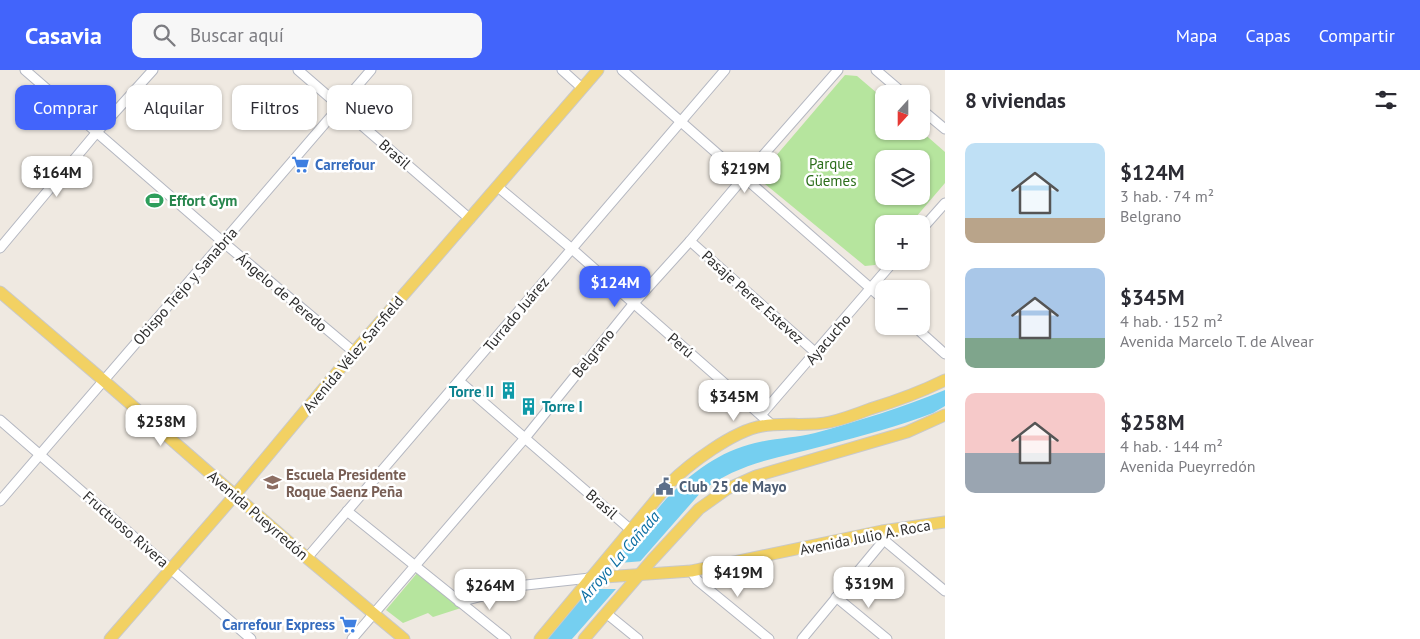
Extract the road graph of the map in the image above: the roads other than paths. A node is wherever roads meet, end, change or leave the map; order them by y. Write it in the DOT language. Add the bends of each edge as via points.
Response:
graph roads {
  1 [pos="25,70"];
  2 [pos="153,70"];
  3 [pos="298,70"];
  4 [pos="371,70"];
  5 [pos="562,70"];
  6 [pos="598,70"];
  7 [pos="622,70"];
  8 [pos="725,70"];
  9 [pos="838,70"];
  10 [pos="876,70"];
  11 [pos="358,85"];
  12 [pos="894,85"];
  13 [pos="582,88"];
  14 [pos="327,95"];
  15 [pos="930,116"];
  16 [pos="327,120"];
  17 [pos="681,122"];
  18 [pos="945,129"];
  19 [pos="367,130"];
  20 [pos="97,132"];
  21 [pos="744,177"];
  22 [pos="498,187"];
  23 [pos="945,203"];
  24 [pos="470,219"];
  25 [pos="930,220"];
  26 [pos="690,241"];
  27 [pos="223,242"];
  28 [pos="0,248"];
  29 [pos="572,249"];
  30 [pos="886,270"];
  31 [pos="871,288"];
  32 [pos="0,292"];
  33 [pos="875,292"];
  34 [pos="634,303"];
  35 [pos="924,335"];
  36 [pos="354,352"];
  37 [pos="816,353"];
  38 [pos="945,354"];
  39 [pos="103,380"];
  40 [pos="945,380"];
  41 [pos="459,381"];
  42 [pos="761,415"];
  43 [pos="945,415"];
  44 [pos="0,420"];
  45 [pos="772,425"];
  46 [pos="524,438"];
  47 [pos="40,454"];
  48 [pos="235,494"];
  49 [pos="0,501"];
  50 [pos="348,512"];
  51 [pos="945,522"];
  52 [pos="631,530"];
  53 [pos="883,536"];
  54 [pos="307,558"];
  55 [pos="416,566"];
  56 [pos="171,569"];
  57 [pos="691,571"];
  58 [pos="638,576"];
  59 [pos="590,578"];
  60 [pos="945,591"];
  61 [pos="836,597"];
  62 [pos="459,602"];
  63 [pos="374,613"];
  64 [pos="606,613"];
  65 [pos="110,639"];
  66 [pos="251,639"];
  67 [pos="352,639"];
  68 [pos="404,639"];
  69 [pos="506,639"];
  70 [pos="540,639"];
  71 [pos="584,639"];
  72 [pos="638,639"];
  73 [pos="769,639"];
  74 [pos="802,639"];
  75 [pos="887,639"];
  1 -- 20 [label="street, Ángelo de Peredo"];
  2 -- 20 [label="street"];
  3 -- 14 [label="street, Brasil"];
  4 -- 11 [label="street, Obispo Trejo y Sanabria"];
  5 -- 13 [label="street"];
  6 -- 13 [label="main road, Avenida Vélez Sarsfield"];
  7 -- 17 [label="street"];
  8 -- 17 [label="street, Turrado Juárez"];
  9 -- 21 [label="street, Belgrano"];
  10 -- 12 [label="street"];
  13 -- 22 [label="main road, Avenida Vélez Sarsfield"];
  15 -- 18 [label="street"];
  16 -- 27 [label="street, Obispo Trejo y Sanabria"];
  17 -- 21 [label="street"];
  17 -- 29 [label="street, Turrado Juárez"];
  19 -- 24 [label="street, Brasil"];
  20 -- 27 [label="street, Ángelo de Peredo"];
  20 -- 28 [label="street"];
  21 -- 26 [label="street, Belgrano"];
  21 -- 31 [label="street"];
  22 -- 24 [label="main road, Avenida Vélez Sarsfield"];
  22 -- 29 [label="street, Perú"];
  23 -- 25 [label="street"];
  24 -- 36 [label="main road, Avenida Vélez Sarsfield"];
  26 -- 34 [label="street, Belgrano"];
  26 -- 37 [label="street, Pasaje Perez Estevez"];
  27 -- 36 [label="street, Ángelo de Peredo"];
  27 -- 39 [label="street, Obispo Trejo y Sanabria"];
  29 -- 34 [label="street, Perú"];
  29 -- 41 [label="street, Turrado Juárez"];
  30 -- 31 [label="street, Ayacucho"];
  31 -- 33 [label="street"];
  31 -- 37 [label="street, Ayacucho"];
  32 -- 39 [label="main road, Avenida Pueyrredón"];
  34 -- 42 [label="street, Perú"];
  34 -- 46 [label="street, Belgrano"];
  35 -- 38 [label="street"];
  36 -- 48 [label="main road, Avenida Vélez Sarsfield"];
  37 -- 42 [label="street, Ayacucho"];
  39 -- 47 [label="street, Obispo Trejo y Sanabria"];
  39 -- 48 [label="main road, Avenida Pueyrredón"];
  40 -- 45 [label="main road" via="836,421"];
  41 -- 46 [label="street, Brasil"];
  41 -- 50 [label="street, Turrado Juárez"];
  42 -- 45 [label="street, Perú"];
  43 -- 58 [label="main road" via="907,432 756,476 727,489 699,509"];
  44 -- 47 [label="street, Fructuoso Rivera"];
  45 -- 52 [label="main road" via="749,429 682,471"];
  46 -- 52 [label="street, Brasil"];
  46 -- 55 [label="street, Belgrano"];
  47 -- 49 [label="street, Obispo Trejo y Sanabria"];
  47 -- 56 [label="street, Fructuoso Rivera"];
  48 -- 54 [label="main road, Avenida Pueyrredón"];
  48 -- 56 [label="main road, Avenida Vélez Sarsfield"];
  50 -- 54 [label="street, Turrado Juárez"];
  50 -- 55 [label="street"];
  51 -- 53 [label="main road, Avenida Julio A. Roca"];
  52 -- 59 [label="main road"];
  53 -- 57 [label="main road, Avenida Julio A. Roca"];
  53 -- 60 [label="street"];
  53 -- 61 [label="street"];
  54 -- 63 [label="main road, Avenida Pueyrredón"];
  55 -- 62 [label="street"];
  55 -- 63 [label="street, Belgrano"];
  56 -- 65 [label="main road, Avenida Vélez Sarsfield"];
  56 -- 66 [label="street, Fructuoso Rivera"];
  57 -- 58 [label="main road, Avenida Julio A. Roca"];
  57 -- 73 [label="street"];
  58 -- 59 [label="main road, Avenida Julio A. Roca"];
  58 -- 64 [label="main road"];
  59 -- 62 [label="street, Avenida Julio A. Roca" via="526,585"];
  59 -- 70 [label="main road"];
  61 -- 74 [label="street"];
  61 -- 75 [label="street"];
  62 -- 69 [label="street"];
  63 -- 67 [label="street, Belgrano"];
  63 -- 68 [label="main road, Avenida Pueyrredón"];
  64 -- 71 [label="main road"];
  64 -- 72 [label="street"];
}
